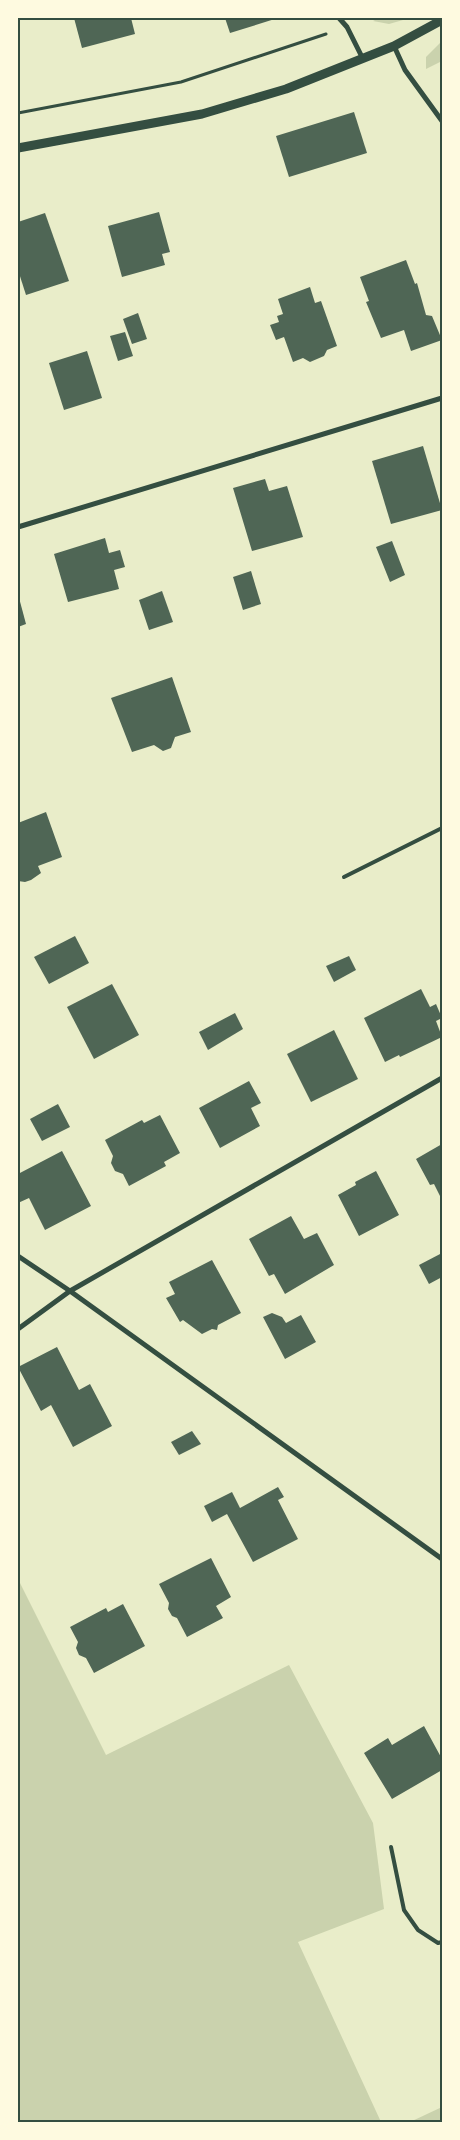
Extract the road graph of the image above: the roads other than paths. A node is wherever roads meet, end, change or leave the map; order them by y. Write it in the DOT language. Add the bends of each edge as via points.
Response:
graph roads {
  1 [pos="339,18"];
  2 [pos="442,20"];
  3 [pos="394,46"];
  4 [pos="363,60"];
  5 [pos="442,121"];
  6 [pos="18,148"];
  7 [pos="442,398"];
  8 [pos="18,527"];
  9 [pos="442,828"];
  10 [pos="344,876"];
  11 [pos="442,1078"];
  12 [pos="18,1256"];
  13 [pos="70,1291"];
  14 [pos="18,1329"];
  15 [pos="442,1559"];
  16 [pos="391,1847"];
  17 [pos="442,1942"];
  1 -- 4 [label="street"];
  2 -- 3 [label="street"];
  3 -- 4 [label="street"];
  3 -- 5 [label="street" via="405,70"];
  4 -- 6 [label="street" via="286,89 202,114"];
  7 -- 8 [label="street"];
  9 -- 10 [label="lane"];
  11 -- 13 [label="street"];
  12 -- 13 [label="street"];
  13 -- 14 [label="street"];
  13 -- 15 [label="street"];
  16 -- 17 [label="lane" via="404,1910 418,1930 438,1943"];
}
